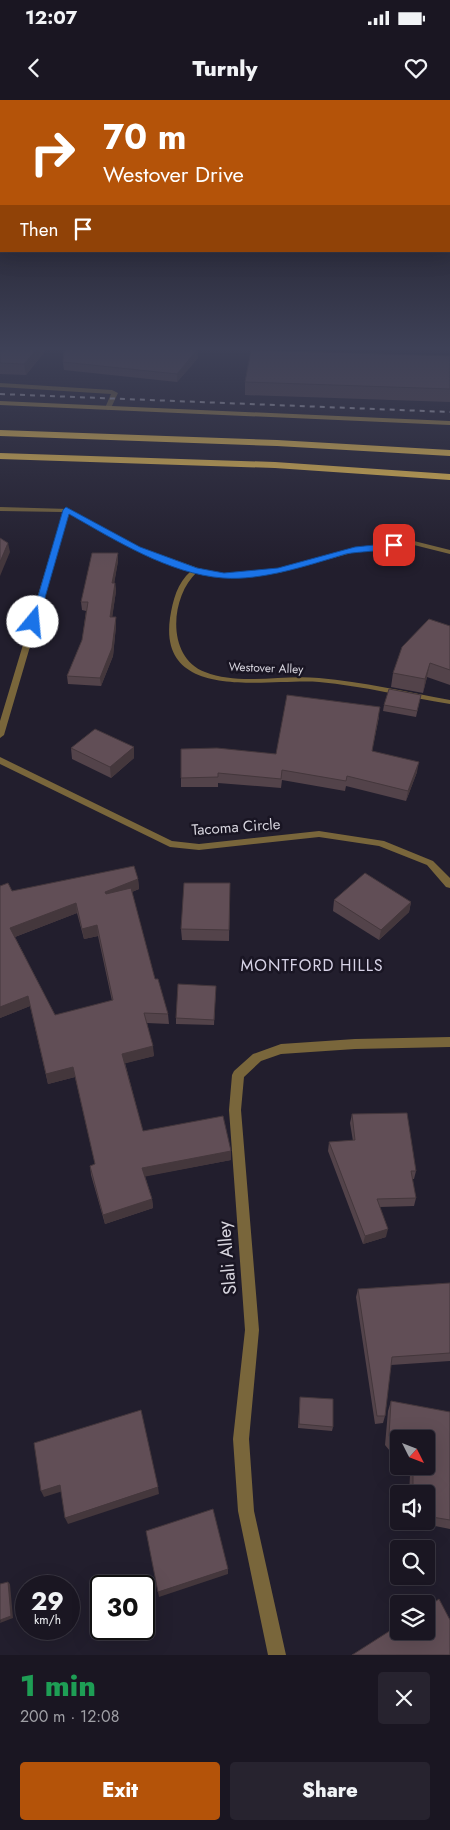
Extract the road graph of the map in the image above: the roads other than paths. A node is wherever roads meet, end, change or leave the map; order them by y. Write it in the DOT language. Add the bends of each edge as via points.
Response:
graph roads {
  1 [pos="419,423"];
  2 [pos="450,424"];
  3 [pos="0,432"];
  4 [pos="450,453"];
  5 [pos="0,456"];
  6 [pos="450,477"];
  7 [pos="0,509"];
  8 [pos="66,510"];
  9 [pos="450,552"];
  10 [pos="196,570"];
  11 [pos="450,702"];
  12 [pos="0,735"];
  13 [pos="0,760"];
  14 [pos="450,884"];
  15 [pos="450,1042"];
  16 [pos="277,1655"];
  1 -- 2 [label="main road"];
  3 -- 4 [label="highway"];
  5 -- 6 [label="highway" via="275,465"];
  7 -- 8 [label="street"];
  8 -- 10 [label="street" via="137,548"];
  8 -- 12 [label="street"];
  9 -- 10 [label="street" via="414,543 355,550 254,575 224,576"];
  10 -- 11 [label="street, Westover Alley" via="181,587 173,623 180,658 199,672 244,680 316,680"];
  13 -- 14 [label="street, Tacoma Circle" via="170,844 199,847 319,834 381,843 430,863"];
  15 -- 16 [label="street, Slali Alley" via="364,1043 281,1049 257,1057 238,1075 235,1110 252,1330 242,1439 246,1511"];
}
